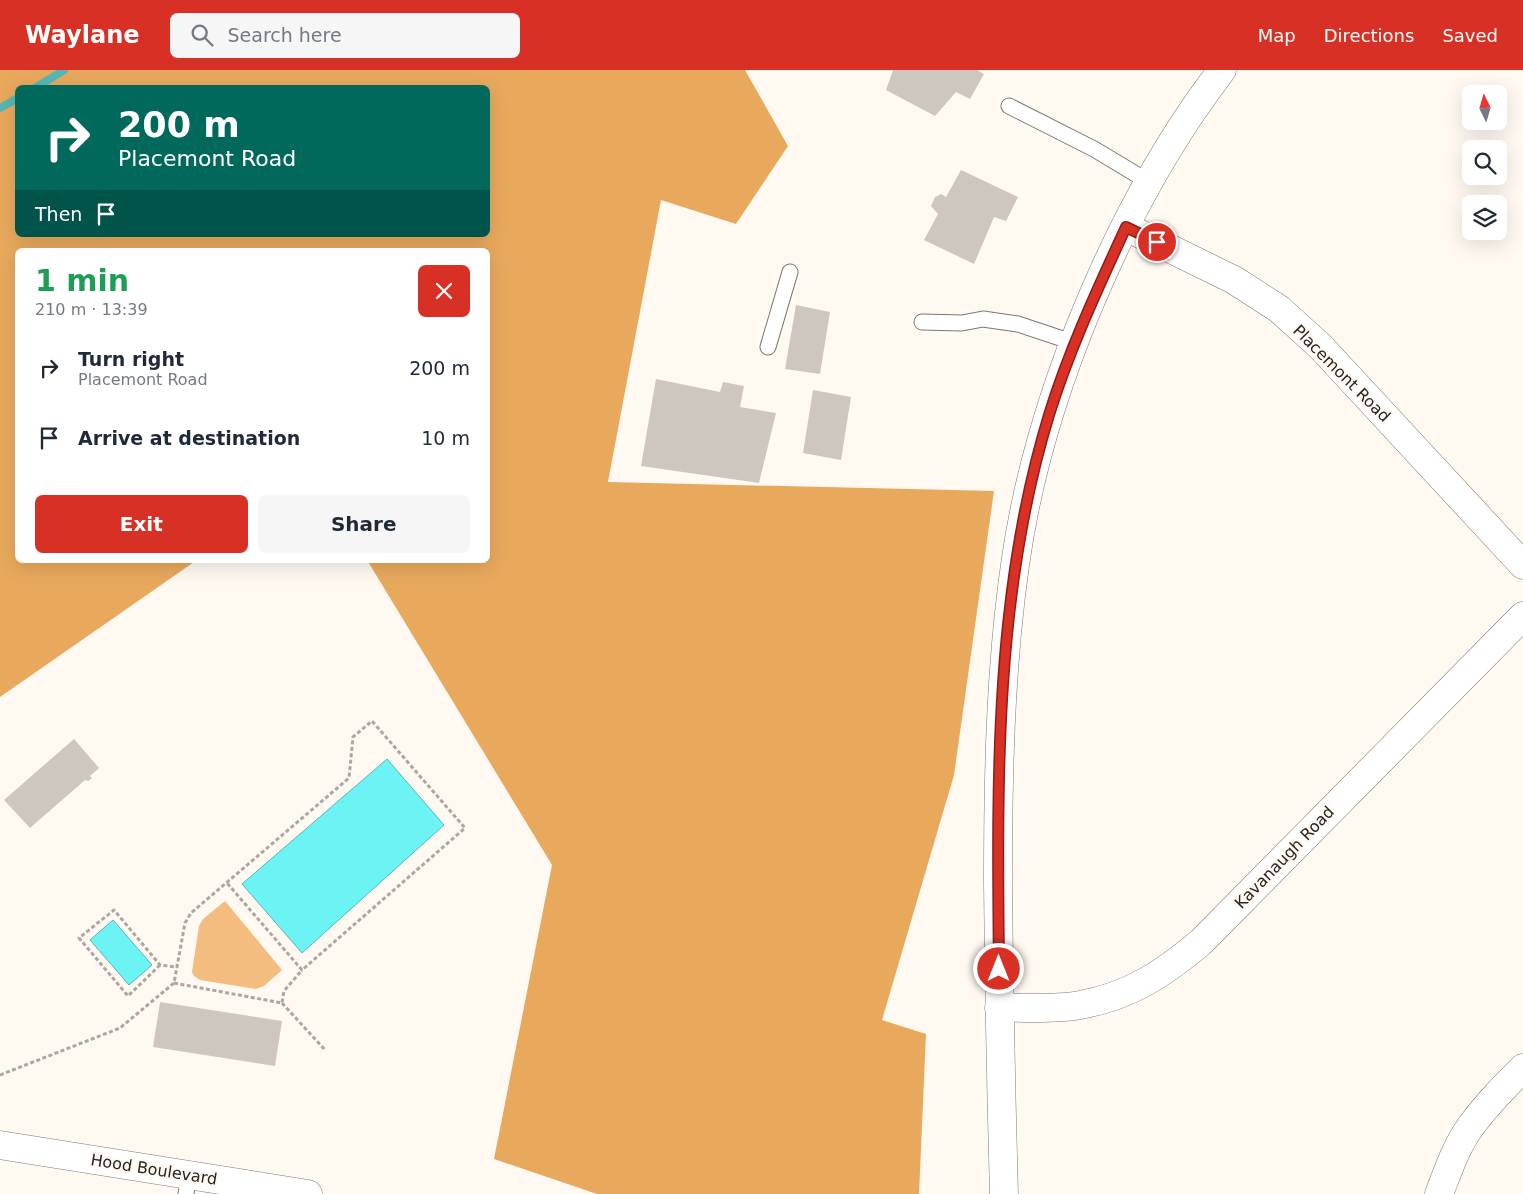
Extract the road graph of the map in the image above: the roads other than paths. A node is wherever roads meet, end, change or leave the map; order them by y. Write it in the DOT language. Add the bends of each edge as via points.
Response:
graph roads {
  1 [pos="1222,70"];
  2 [pos="1009,106"];
  3 [pos="1150,182"];
  4 [pos="1126,227"];
  5 [pos="790,272"];
  6 [pos="922,322"];
  7 [pos="1075,343"];
  8 [pos="768,347"];
  9 [pos="1523,565"];
  10 [pos="1523,616"];
  11 [pos="999,1008"];
  12 [pos="1523,1068"];
  13 [pos="0,1145"];
  14 [pos="187,1184"];
  15 [pos="308,1194"];
  16 [pos="1004,1194"];
  17 [pos="1439,1194"];
  1 -- 3 [label="street" via="1168,149"];
  2 -- 3 [label="lane"];
  3 -- 4 [label="street"];
  4 -- 7 [label="street" via="1088,307"];
  4 -- 9 [label="street, Placemont Road" via="1234,280 1278,309 1320,346"];
  5 -- 8 [label="lane"];
  6 -- 7 [label="lane" via="962,323 983,319 1018,324"];
  7 -- 11 [label="street" via="1049,415 1025,510 1007,624 998,813"];
  10 -- 11 [label="street, Kavanaugh Road" via="1202,942 1164,972 1136,988 1078,1006"];
  11 -- 16 [label="street"];
  12 -- 17 [label="street" via="1470,1127 1450,1164"];
  13 -- 14 [label="street, Hood Boulevard"];
  14 -- 15 [label="street, Hood Boulevard"];
}
